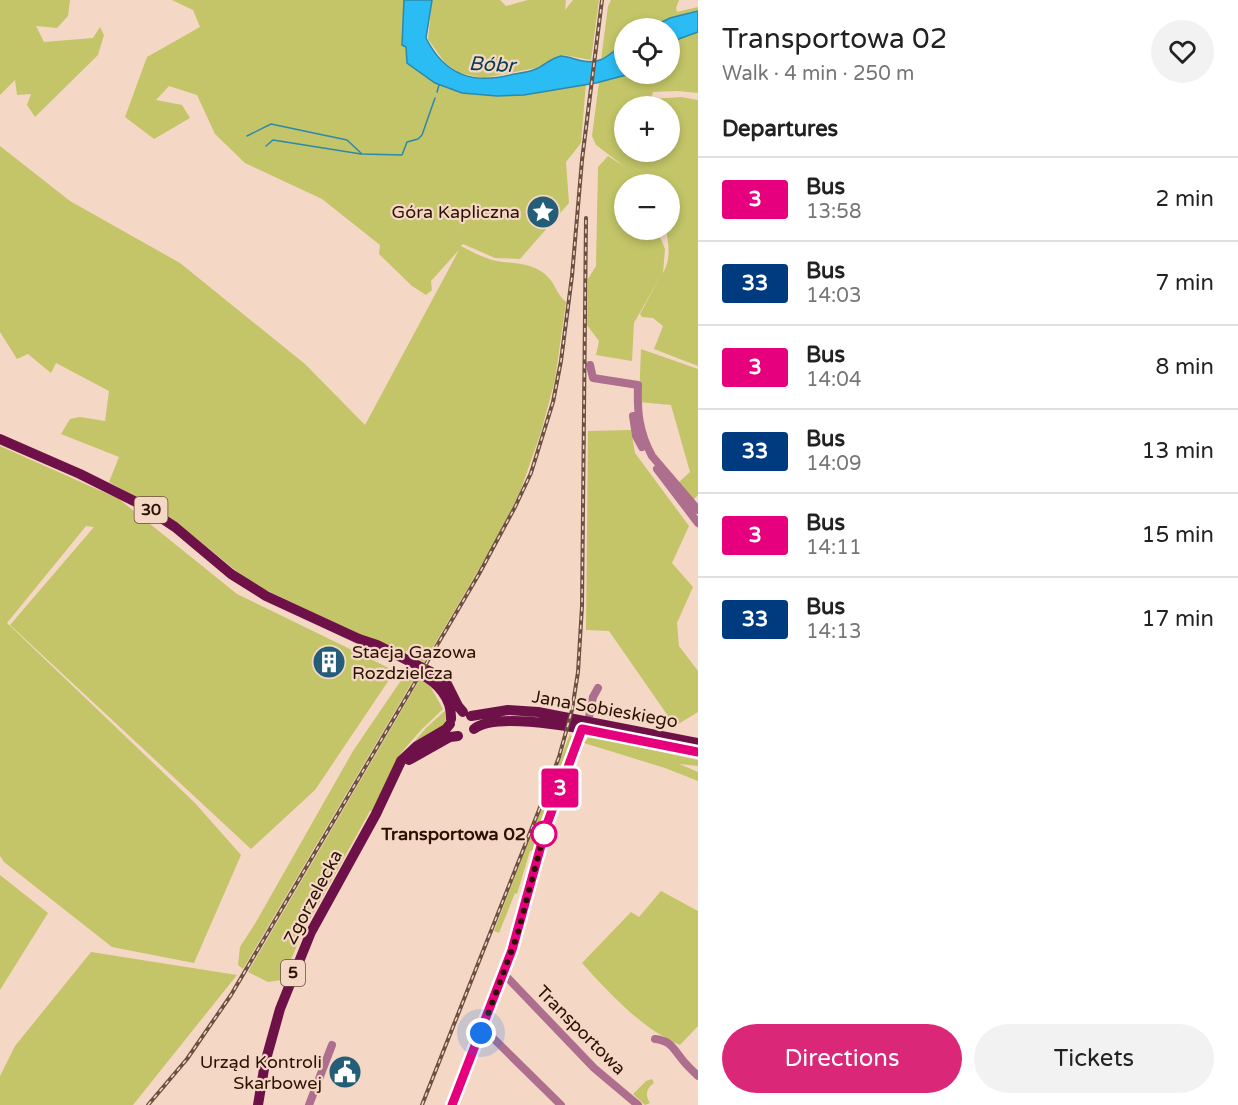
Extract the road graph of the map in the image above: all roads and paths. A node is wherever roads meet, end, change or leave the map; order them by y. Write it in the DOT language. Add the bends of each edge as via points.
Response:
graph roads {
  1 [pos="590,365"];
  2 [pos="634,384"];
  3 [pos="0,439"];
  4 [pos="698,510"];
  5 [pos="698,522"];
  6 [pos="360,639"];
  7 [pos="598,688"];
  8 [pos="467,714"];
  9 [pos="451,722"];
  10 [pos="590,725"];
  11 [pos="474,729"];
  12 [pos="458,736"];
  13 [pos="698,743"];
  14 [pos="698,752"];
  15 [pos="393,778"];
  16 [pos="504,974"];
  17 [pos="481,1033"];
  18 [pos="655,1039"];
  19 [pos="332,1045"];
  20 [pos="698,1076"];
  21 [pos="258,1105"];
  22 [pos="309,1105"];
  23 [pos="452,1105"];
  24 [pos="561,1105"];
  25 [pos="638,1105"];
  1 -- 2 [label="street" via="593,378"];
  2 -- 4 [label="street" via="638,385 638,423 647,447"];
  2 -- 5 [label="street" via="636,436"];
  3 -- 6 [label="main road, 30" via="142,505 249,586"];
  6 -- 8 [label="main road, 30" via="437,675"];
  6 -- 9 [label="main road, 30" via="437,684 447,702"];
  7 -- 10 [label="street"];
  8 -- 9 [label="main road, 5" via="456,714"];
  8 -- 10 [label="main road, Jana Sobieskiego / 5" via="538,712"];
  8 -- 11 [label="main road" via="475,724"];
  9 -- 12 [label="main road" via="453,733"];
  9 -- 15 [label="main road, Zgorzelecka / 5" via="409,752"];
  10 -- 11 [label="main road, Jana Sobieskiego / 5" via="513,719"];
  10 -- 13 [label="main road, Jana Sobieskiego / 5"];
  10 -- 14 [label="main road, Jana Sobieskiego / 5"];
  10 -- 16 [label="street" via="547,824"];
  11 -- 12 [label="main road, 5" via="468,736"];
  12 -- 15 [label="main road, Zgorzelecka / 5" via="450,736 411,758"];
  15 -- 21 [label="main road, Zgorzelecka / 5" via="311,932 293,974 274,1028"];
  16 -- 17 [label="street"];
  16 -- 25 [label="street, Transportowa" via="594,1068"];
  17 -- 23 [label="street"];
  17 -- 24 [label="street" via="494,1038"];
  18 -- 20 [label="street" via="672,1044"];
  19 -- 22 [label="street"];
}
